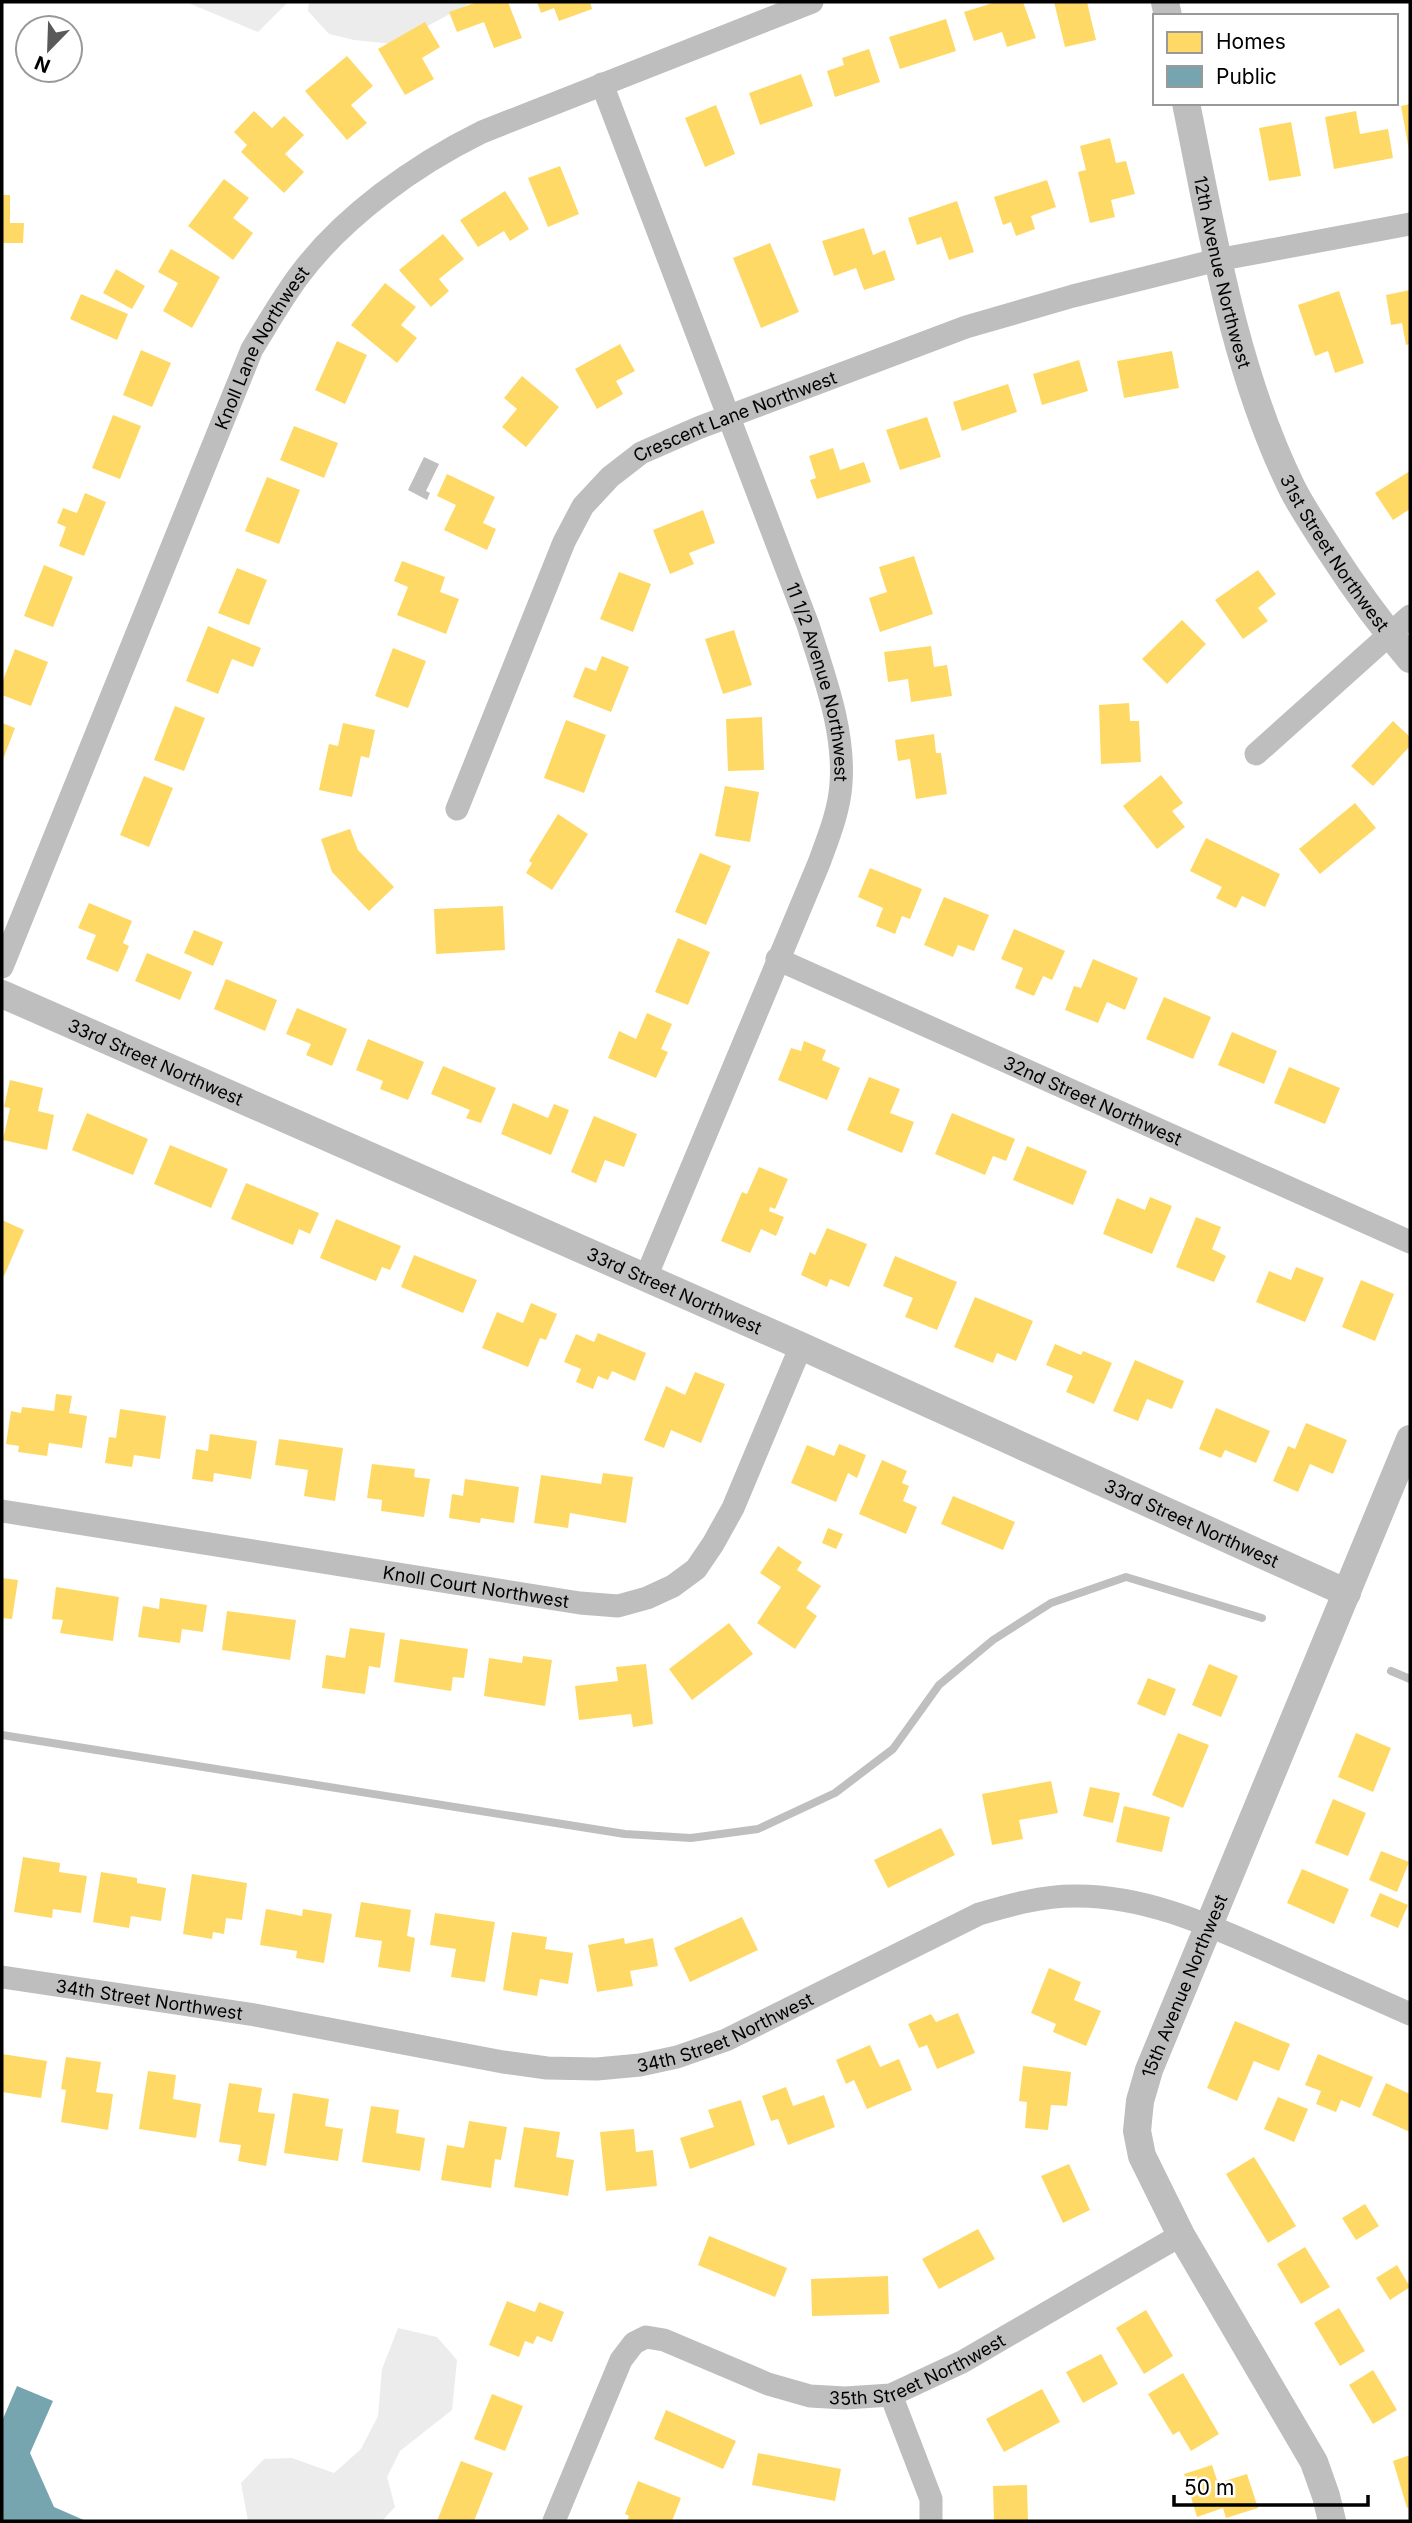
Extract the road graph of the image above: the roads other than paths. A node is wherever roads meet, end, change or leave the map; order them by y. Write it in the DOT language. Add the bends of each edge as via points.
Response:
graph roads {
  1 [pos="812,2"];
  2 [pos="602,84"];
  3 [pos="1186,105"];
  4 [pos="1410,224"];
  5 [pos="1217,260"];
  6 [pos="728,417"];
  7 [pos="1272,439"];
  8 [pos="1410,616"];
  9 [pos="1389,634"];
  10 [pos="1410,659"];
  11 [pos="1255,754"];
  12 [pos="457,809"];
  13 [pos="777,959"];
  14 [pos="2,967"];
  15 [pos="2,994"];
  16 [pos="1410,1242"];
  17 [pos="646,1277"];
  18 [pos="801,1346"];
  19 [pos="1410,1439"];
  20 [pos="2,1511"];
  21 [pos="1347,1592"];
  22 [pos="1209,1926"];
  23 [pos="2,1977"];
  24 [pos="1410,2014"];
  25 [pos="1181,2235"];
  26 [pos="891,2395"];
  27 [pos="554,2521"];
  28 [pos="931,2521"];
  29 [pos="1332,2521"];
  1 -- 2 [label="street, Knoll Lane Northwest"];
  2 -- 6 [label="street, 11 1/2 Avenue Northwest"];
  2 -- 14 [label="street, Knoll Lane Northwest" via="482,132 399,181 324,247 275,310 252,349"];
  3 -- 5 [label="street, 12th Avenue Northwest"];
  4 -- 5 [label="street, Crescent Lane Northwest"];
  5 -- 6 [label="street, Crescent Lane Northwest" via="966,327"];
  5 -- 7 [label="street, 12th Avenue Northwest"];
  6 -- 12 [label="street, Crescent Lane Northwest" via="642,453 610,477 583,506 564,542"];
  6 -- 13 [label="street, 11 1/2 Avenue Northwest" via="808,625 839,741 841,784 834,821"];
  7 -- 9 [label="street, 31st Street Northwest" via="1292,488"];
  8 -- 9 [label="street"];
  9 -- 10 [label="street, 31st Street Northwest"];
  9 -- 11 [label="street"];
  13 -- 16 [label="street, 32nd Street Northwest"];
  13 -- 17 [label="street, 11 1/2 Avenue Northwest"];
  15 -- 17 [label="street, 33rd Street Northwest"];
  17 -- 18 [label="street, 33rd Street Northwest"];
  18 -- 20 [label="street, Knoll Court Northwest" via="733,1508 696,1569 673,1586 618,1606"];
  18 -- 21 [label="street, 33rd Street Northwest"];
  19 -- 21 [label="street, 15th Avenue Northwest"];
  21 -- 22 [label="street, 15th Avenue Northwest"];
  22 -- 23 [label="street, 34th Street Northwest" via="1157,1908 1097,1897 1045,1898 1013,1905 979,1914 726,2040 677,2057 597,2069 503,2062 255,2015"];
  22 -- 24 [label="street, 34th Street Northwest"];
  22 -- 25 [label="street, 15th Avenue Northwest" via="1140,2101 1142,2156"];
  25 -- 26 [label="street, 35th Street Northwest" via="962,2362"];
  25 -- 29 [label="street, 15th Avenue Northwest" via="1314,2462"];
  26 -- 27 [label="street, 35th Street Northwest" via="810,2396 646,2337 634,2343 613,2376"];
  26 -- 28 [label="street" via="931,2499"];
}
